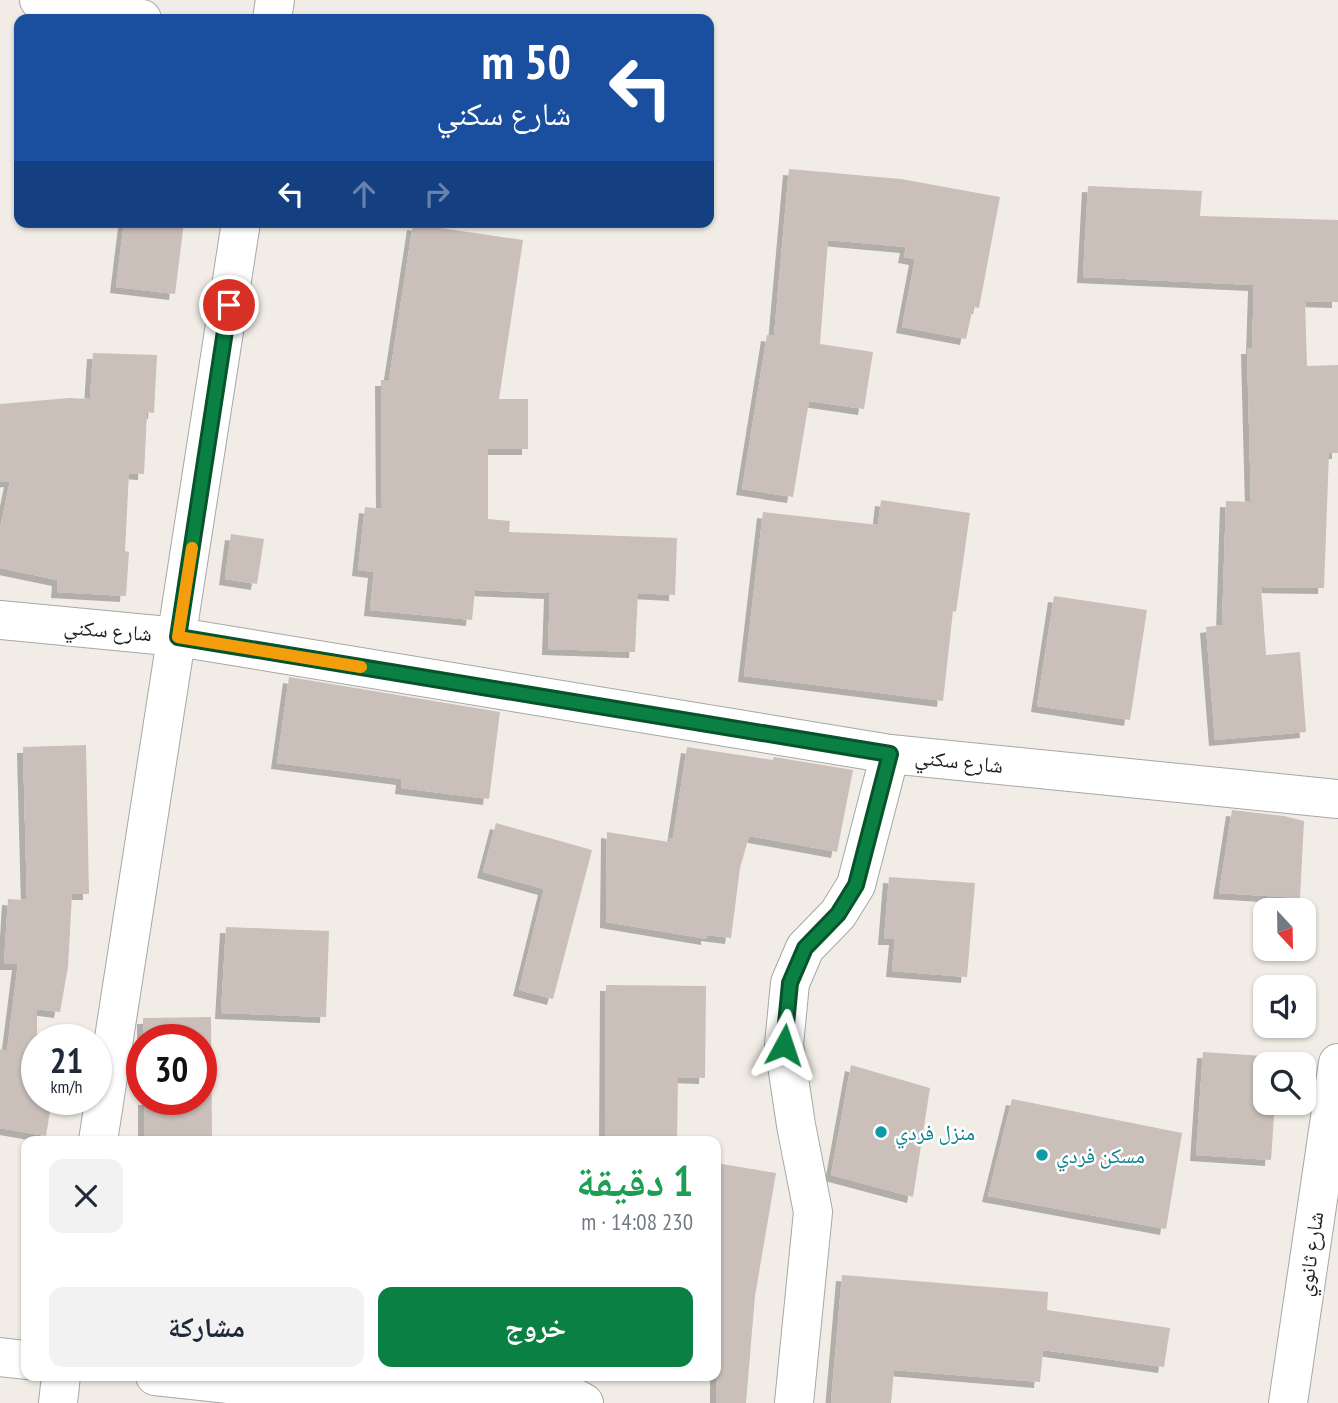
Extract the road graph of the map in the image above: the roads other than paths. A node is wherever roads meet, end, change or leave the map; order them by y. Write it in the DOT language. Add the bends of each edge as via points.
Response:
graph roads {
  1 [pos="39,0"];
  2 [pos="115,14"];
  3 [pos="240,228"];
  4 [pos="0,620"];
  5 [pos="178,637"];
  6 [pos="890,754"];
  7 [pos="1338,799"];
  8 [pos="1338,1063"];
  9 [pos="99,1136"];
  10 [pos="0,1357"];
  11 [pos="21,1359"];
  12 [pos="60,1381"];
  13 [pos="201,1381"];
  14 [pos="58,1403"];
  15 [pos="583,1403"];
  16 [pos="794,1403"];
  17 [pos="1288,1403"];
  1 -- 2 [label="street"];
  3 -- 5 [label="street"];
  4 -- 5 [label="street, شارع سكني"];
  5 -- 6 [label="street, شارع سكني"];
  5 -- 9 [label="street"];
  6 -- 7 [label="street, شارع سكني"];
  6 -- 16 [label="street" via="856,885 838,914 805,948 790,983 784,1045 814,1212"];
  8 -- 17 [label="street, شارع ثانوي"];
  10 -- 11 [label="street"];
  12 -- 14 [label="street"];
  13 -- 15 [label="street" via="374,1400 539,1384"];
}
